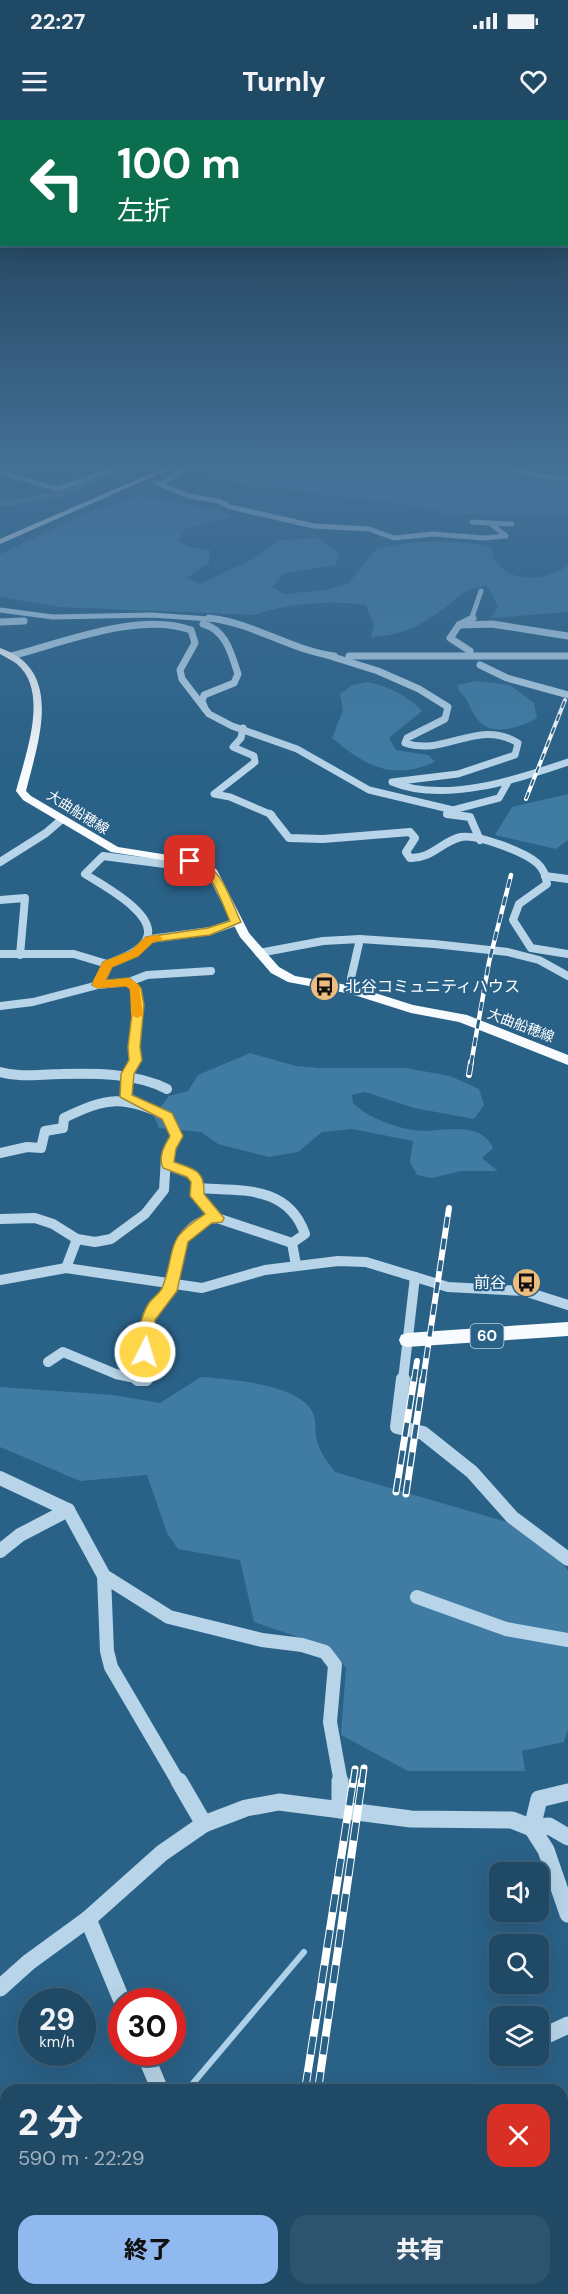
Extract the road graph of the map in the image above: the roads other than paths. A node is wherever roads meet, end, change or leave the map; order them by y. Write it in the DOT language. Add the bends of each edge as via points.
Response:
graph roads {
  1 [pos="481,591"];
  2 [pos="0,610"];
  3 [pos="45,618"];
  4 [pos="189,618"];
  5 [pos="0,622"];
  6 [pos="459,625"];
  7 [pos="568,636"];
  8 [pos="0,651"];
  9 [pos="470,651"];
  10 [pos="327,655"];
  11 [pos="11,656"];
  12 [pos="568,656"];
  13 [pos="480,664"];
  14 [pos="568,695"];
  15 [pos="205,709"];
  16 [pos="243,728"];
  17 [pos="568,762"];
  18 [pos="508,782"];
  19 [pos="394,797"];
  20 [pos="61,820"];
  21 [pos="480,840"];
  22 [pos="0,862"];
  23 [pos="211,870"];
  24 [pos="545,876"];
  25 [pos="568,879"];
  26 [pos="0,900"];
  27 [pos="236,922"];
  28 [pos="150,939"];
  29 [pos="360,939"];
  30 [pos="259,953"];
  31 [pos="0,954"];
  32 [pos="568,954"];
  33 [pos="20,955"];
  34 [pos="107,964"];
  35 [pos="211,970"];
  36 [pos="568,976"];
  37 [pos="129,982"];
  38 [pos="98,985"];
  39 [pos="353,990"];
  40 [pos="0,1006"];
  41 [pos="568,1060"];
  42 [pos="0,1072"];
  43 [pos="128,1074"];
  44 [pos="167,1089"];
  45 [pos="126,1097"];
  46 [pos="0,1153"];
  47 [pos="167,1165"];
  48 [pos="198,1188"];
  49 [pos="217,1218"];
  50 [pos="0,1219"];
  51 [pos="77,1239"];
  52 [pos="292,1243"];
  53 [pos="296,1265"];
  54 [pos="66,1268"];
  55 [pos="415,1277"];
  56 [pos="0,1281"];
  57 [pos="171,1284"];
  58 [pos="568,1305"];
  59 [pos="568,1329"];
  60 [pos="407,1340"];
  61 [pos="48,1362"];
  62 [pos="0,1478"];
  63 [pos="68,1510"];
  64 [pos="0,1551"];
  65 [pos="568,1559"];
  66 [pos="104,1576"];
  67 [pos="417,1597"];
  68 [pos="568,1640"];
  69 [pos="568,1792"];
  70 [pos="340,1810"];
  71 [pos="204,1824"];
  72 [pos="532,1828"];
  73 [pos="568,1837"];
  74 [pos="568,1914"];
  75 [pos="88,1919"];
  76 [pos="0,1988"];
  77 [pos="117,1988"];
  78 [pos="568,2025"];
  79 [pos="549,2034"];
  80 [pos="150,2066"];
  81 [pos="157,2084"];
  1 -- 6 [label="street" via="473,619"];
  2 -- 3 [label="street"];
  3 -- 4 [label="street"];
  3 -- 5 [label="street"];
  4 -- 10 [label="street" via="250,625 292,647"];
  4 -- 15 [label="street" via="188,621 215,627 228,644 237,667 238,680 204,694"];
  6 -- 7 [label="street" via="492,624"];
  6 -- 9 [label="street" via="450,639"];
  8 -- 11 [label="main road, 大曲船穂線"];
  10 -- 12 [label="street"];
  10 -- 18 [label="street" via="333,660 377,669 448,707 441,722 407,738 405,743 410,746 431,746 491,734 507,735 518,743 515,755 458,774 392,782 447,791"];
  11 -- 15 [label="street" via="132,625 187,627 195,643 180,673"];
  11 -- 20 [label="main road, 大曲船穂線" via="30,675 39,706 21,792"];
  13 -- 14 [label="street" via="483,669 513,680"];
  15 -- 16 [label="street" via="232,726"];
  16 -- 19 [label="street" via="297,748 361,786"];
  16 -- 21 [label="street" via="233,747 254,756 255,762 214,794 271,814 289,838 410,832 415,838 406,852 410,858 419,860 462,836"];
  17 -- 18 [label="street"];
  18 -- 19 [label="street" via="499,798 453,810"];
  19 -- 21 [label="street" via="440,813 470,817"];
  20 -- 22 [label="street"];
  20 -- 23 [label="main road, 大曲船穂線" via="115,850 202,863"];
  21 -- 24 [label="street" via="526,856 538,864"];
  23 -- 27 [label="main road, 大曲船穂線"];
  23 -- 28 [label="street" via="103,856 85,874 135,906"];
  24 -- 25 [label="street"];
  24 -- 32 [label="street" via="547,884 519,904 513,920 531,948"];
  26 -- 33 [label="street" via="25,898"];
  27 -- 28 [label="street" via="210,931"];
  27 -- 30 [label="main road, 大曲船穂線"];
  28 -- 34 [label="street" via="135,954"];
  29 -- 30 [label="street" via="323,941"];
  29 -- 36 [label="street" via="508,952 539,960"];
  29 -- 39 [label="street" via="351,978"];
  30 -- 39 [label="main road, 大曲船穂線" via="275,970 292,979"];
  31 -- 33 [label="street"];
  33 -- 34 [label="street" via="74,954"];
  34 -- 38 [label="street"];
  35 -- 37 [label="street" via="147,975"];
  37 -- 38 [label="street"];
  37 -- 43 [label="street" via="135,988 138,1005 135,1060"];
  38 -- 40 [label="street" via="33,1002"];
  39 -- 41 [label="main road, 大曲船穂線" via="411,1009 462,1018"];
  42 -- 43 [label="street" via="27,1077"];
  43 -- 44 [label="street"];
  43 -- 45 [label="street"];
  45 -- 46 [label="street" via="97,1102 64,1118 63,1128 45,1131 41,1148"];
  45 -- 47 [label="street" via="172,1122 177,1136 169,1149"];
  47 -- 48 [label="street" via="192,1174"];
  47 -- 51 [label="street" via="164,1190 146,1214 129,1228 111,1239"];
  48 -- 49 [label="street" via="197,1196"];
  48 -- 52 [label="street" via="264,1193 281,1199 303,1223 305,1234"];
  49 -- 52 [label="street"];
  49 -- 57 [label="street" via="209,1218 183,1238"];
  50 -- 51 [label="street" via="36,1218"];
  51 -- 54 [label="street"];
  52 -- 53 [label="street"];
  53 -- 55 [label="street" via="366,1262"];
  53 -- 57 [label="street" via="202,1288"];
  54 -- 56 [label="street"];
  54 -- 57 [label="street"];
  55 -- 58 [label="street" via="448,1287 524,1291"];
  55 -- 60 [label="street"];
  57 -- 61 [label="street" via="148,1320 145,1352 154,1371 145,1380 116,1374 63,1352"];
  59 -- 60 [label="main road, 60"];
  60 -- 65 [label="street" via="397,1428 423,1433 472,1472 512,1517"];
  62 -- 63 [label="street"];
  63 -- 64 [label="street" via="20,1535"];
  63 -- 66 [label="street"];
  66 -- 70 [label="street" via="169,1617 262,1641 325,1652 335,1665 330,1722 342,1791"];
  66 -- 71 [label="street" via="111,1667"];
  67 -- 68 [label="street" via="506,1629"];
  69 -- 72 [label="street" via="538,1799"];
  70 -- 71 [label="street" via="279,1802 246,1808"];
  70 -- 72 [label="street" via="411,1819 512,1820"];
  71 -- 75 [label="street" via="162,1853"];
  72 -- 73 [label="street" via="549,1826"];
  72 -- 74 [label="street" via="546,1850"];
  75 -- 76 [label="street"];
  75 -- 77 [label="street"];
  78 -- 79 [label="street"];
  80 -- 81 [label="street"];
}
